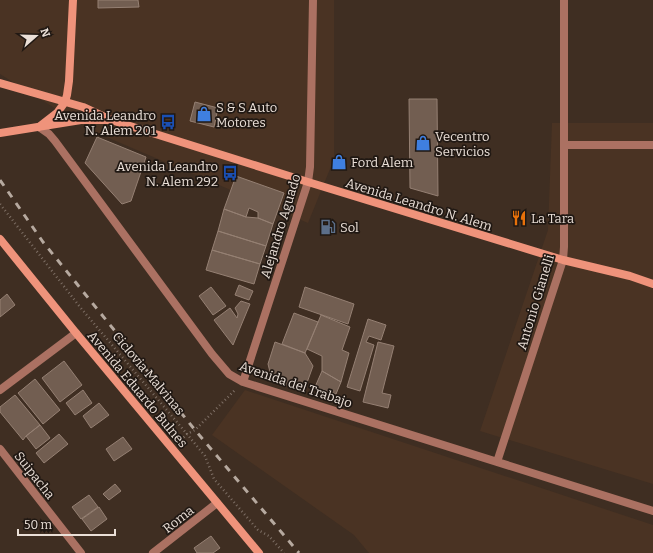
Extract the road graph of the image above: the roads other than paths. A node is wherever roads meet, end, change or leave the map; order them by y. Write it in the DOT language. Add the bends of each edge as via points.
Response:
graph roads {
  1 [pos="73,0"];
  2 [pos="313,0"];
  3 [pos="564,0"];
  4 [pos="0,83"];
  5 [pos="65,102"];
  6 [pos="110,120"];
  7 [pos="39,127"];
  8 [pos="0,133"];
  9 [pos="564,145"];
  10 [pos="653,145"];
  11 [pos="308,182"];
  12 [pos="0,239"];
  13 [pos="563,260"];
  14 [pos="653,284"];
  15 [pos="76,334"];
  16 [pos="243,382"];
  17 [pos="0,390"];
  18 [pos="0,449"];
  19 [pos="497,462"];
  20 [pos="217,503"];
  21 [pos="653,512"];
  22 [pos="81,553"];
  23 [pos="153,553"];
  24 [pos="259,553"];
  1 -- 5 [label="main road" via="69,80"];
  2 -- 11 [label="street, Alejandro Aguado"];
  3 -- 9 [label="street, Antonio Gianelli"];
  4 -- 5 [label="main road, Avenida Leandro N. Alem"];
  5 -- 6 [label="main road, Avenida Leandro N. Alem" via="83,107"];
  5 -- 7 [label="main road" via="57,113"];
  6 -- 7 [label="main road, Avenida Leandro N. Alem" via="81,120"];
  6 -- 11 [label="main road, Avenida Leandro N. Alem"];
  7 -- 8 [label="main road, Avenida Leandro N. Alem"];
  7 -- 16 [label="street, Avenida del Trabajo" via="55,141 212,354 229,374"];
  9 -- 10 [label="street"];
  9 -- 13 [label="street, Antonio Gianelli"];
  11 -- 13 [label="main road, Avenida Leandro N. Alem"];
  11 -- 16 [label="street, Alejandro Aguado"];
  12 -- 15 [label="main road, Avenida Eduardo Bulnes"];
  13 -- 14 [label="main road, Avenida Leandro N. Alem"];
  13 -- 19 [label="street, Antonio Gianelli"];
  15 -- 17 [label="street"];
  15 -- 20 [label="main road, Avenida Eduardo Bulnes"];
  16 -- 19 [label="street, Avenida del Trabajo"];
  18 -- 22 [label="street, Suipacha"];
  19 -- 21 [label="street, Avenida del Trabajo"];
  20 -- 23 [label="street, Roma"];
  20 -- 24 [label="main road, Avenida Eduardo Bulnes"];
}
